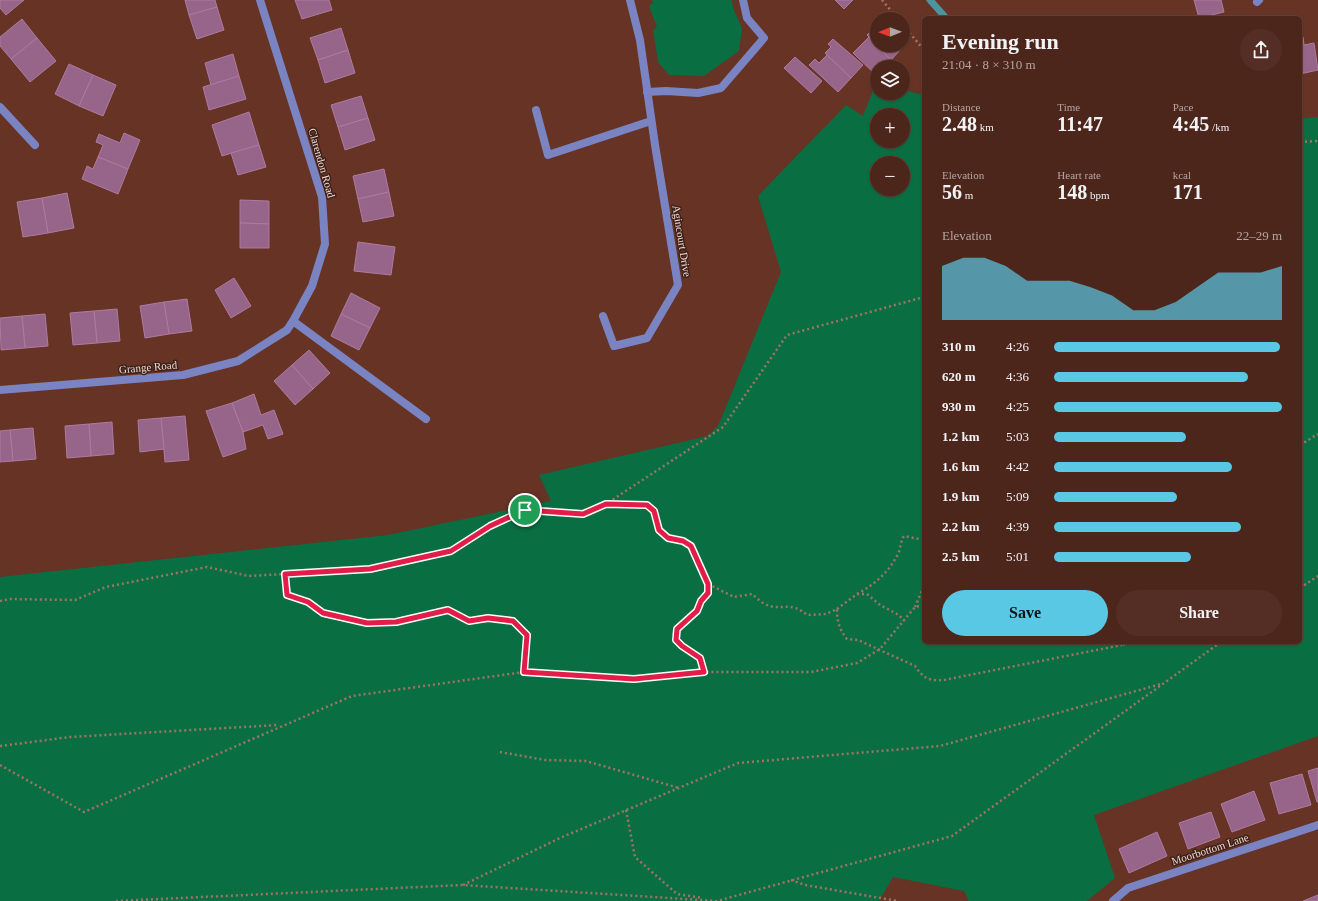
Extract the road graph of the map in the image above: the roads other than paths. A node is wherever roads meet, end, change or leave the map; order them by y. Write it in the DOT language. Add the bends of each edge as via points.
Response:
graph roads {
  1 [pos="260,0"];
  2 [pos="630,0"];
  3 [pos="744,0"];
  4 [pos="647,92"];
  5 [pos="0,106"];
  6 [pos="536,110"];
  7 [pos="651,121"];
  8 [pos="35,145"];
  9 [pos="603,316"];
  10 [pos="293,321"];
  11 [pos="287,330"];
  12 [pos="0,390"];
  13 [pos="426,419"];
  14 [pos="1318,825"];
  15 [pos="1113,901"];
  1 -- 10 [label="street, Clarendon Road" via="322,197 325,244 312,286"];
  2 -- 4 [label="street, Agincourt Drive" via="640,40"];
  3 -- 4 [label="street" via="747,18 764,38 721,88 698,92"];
  4 -- 7 [label="street, Agincourt Drive"];
  5 -- 8 [label="street"];
  6 -- 7 [label="street" via="548,155"];
  7 -- 9 [label="street, Agincourt Drive" via="678,285 647,338 614,346"];
  10 -- 11 [label="street, Clarendon Road"];
  10 -- 13 [label="street"];
  11 -- 12 [label="street, Grange Road" via="238,361 183,375"];
  14 -- 15 [label="street, Moorbottom Lane" via="1128,888"];
}
